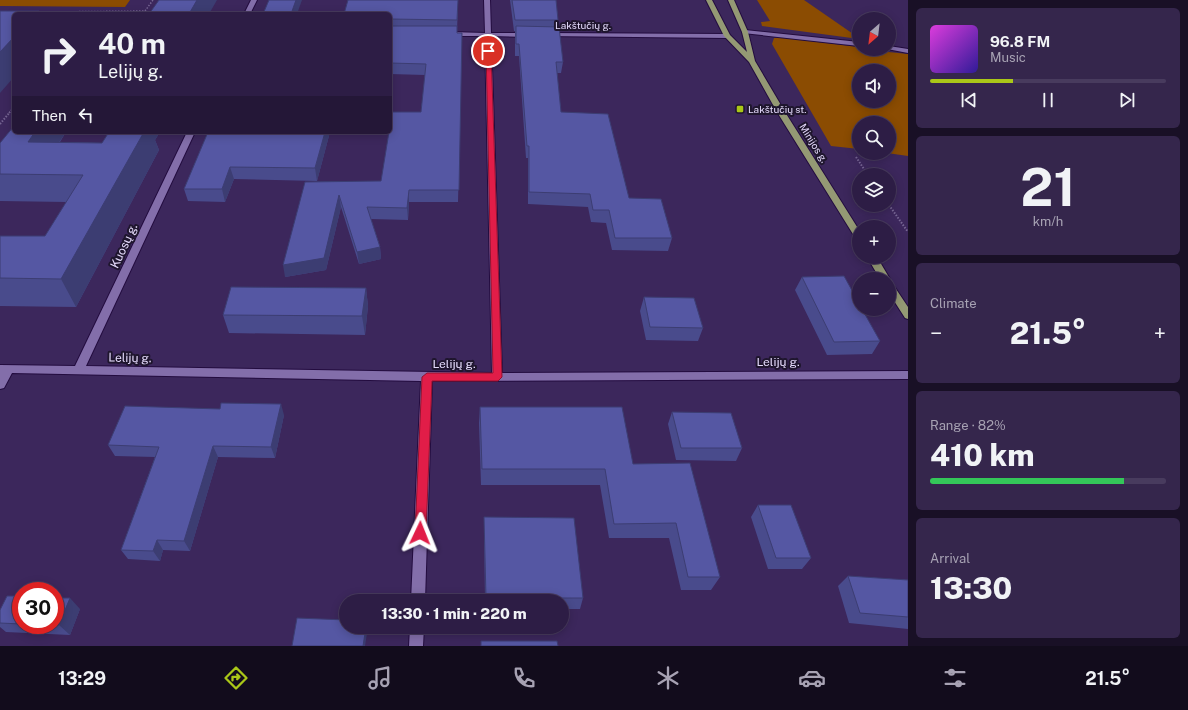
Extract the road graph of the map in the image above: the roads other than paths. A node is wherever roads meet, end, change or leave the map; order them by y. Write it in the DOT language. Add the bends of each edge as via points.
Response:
graph roads {
  1 [pos="254,0"];
  2 [pos="486,0"];
  3 [pos="710,0"];
  4 [pos="731,0"];
  5 [pos="248,12"];
  6 [pos="745,32"];
  7 [pos="442,34"];
  8 [pos="487,35"];
  9 [pos="727,36"];
  10 [pos="852,43"];
  11 [pos="896,49"];
  12 [pos="908,51"];
  13 [pos="752,61"];
  14 [pos="191,134"];
  15 [pos="852,226"];
  16 [pos="896,296"];
  17 [pos="908,315"];
  18 [pos="5,369"];
  19 [pos="79,370"];
  20 [pos="908,375"];
  21 [pos="427,377"];
  22 [pos="498,377"];
  23 [pos="0,385"];
  24 [pos="418,594"];
  25 [pos="417,634"];
  26 [pos="416,646"];
  1 -- 5 [label="street"];
  2 -- 8 [label="street"];
  3 -- 9 [label="main road, Minijos g."];
  4 -- 6 [label="main road, Minijos g."];
  6 -- 10 [label="street"];
  6 -- 13 [label="main road, Minijos g."];
  7 -- 8 [label="street, Lakštučių g."];
  8 -- 9 [label="street, Lakštučių g."];
  8 -- 22 [label="street"];
  9 -- 13 [label="main road, Minijos g."];
  11 -- 12 [label="street"];
  13 -- 15 [label="main road, Minijos g." via="780,112"];
  14 -- 19 [label="street, Kuosų g."];
  16 -- 17 [label="main road"];
  18 -- 19 [label="street, Lelijų g."];
  18 -- 23 [label="street"];
  19 -- 21 [label="street, Lelijų g."];
  20 -- 22 [label="street, Lelijų g."];
  21 -- 22 [label="street, Lelijų g."];
  21 -- 24 [label="street"];
  25 -- 26 [label="street"];
}
